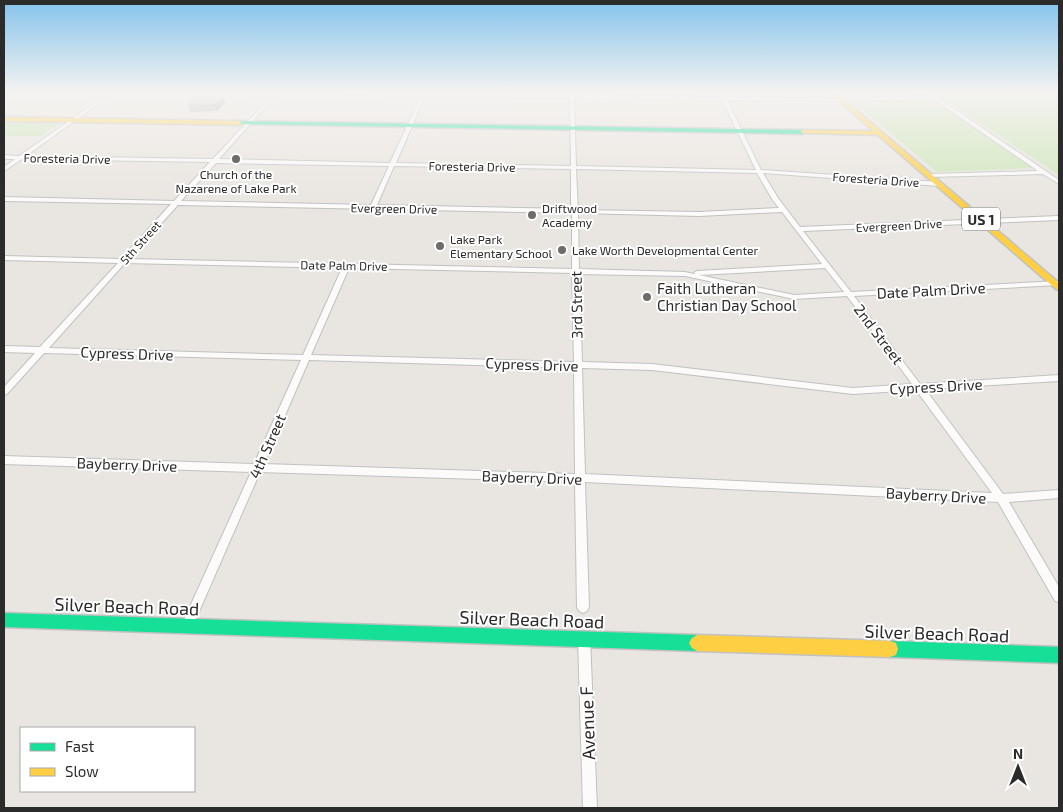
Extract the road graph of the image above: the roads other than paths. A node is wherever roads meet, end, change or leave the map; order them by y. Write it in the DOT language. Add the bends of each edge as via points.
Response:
graph roads {
  1 [pos="58,131"];
  2 [pos="241,131"];
  3 [pos="407,131"];
  4 [pos="573,131"];
  5 [pos="733,131"];
  6 [pos="739,131"];
  7 [pos="877,131"];
  8 [pos="983,131"];
  9 [pos="881,134"];
  10 [pos="4,157"];
  11 [pos="20,158"];
  12 [pos="213,161"];
  13 [pos="392,164"];
  14 [pos="574,168"];
  15 [pos="4,169"];
  16 [pos="759,171"];
  17 [pos="1044,172"];
  18 [pos="930,176"];
  19 [pos="1059,182"];
  20 [pos="939,184"];
  21 [pos="4,199"];
  22 [pos="175,203"];
  23 [pos="373,207"];
  24 [pos="784,210"];
  25 [pos="575,211"];
  26 [pos="1059,218"];
  27 [pos="983,221"];
  28 [pos="798,229"];
  29 [pos="4,258"];
  30 [pos="123,260"];
  31 [pos="347,265"];
  32 [pos="827,266"];
  33 [pos="576,270"];
  34 [pos="685,274"];
  35 [pos="1058,284"];
  36 [pos="849,294"];
  37 [pos="4,349"];
  38 [pos="42,350"];
  39 [pos="306,357"];
  40 [pos="578,365"];
  41 [pos="1059,378"];
  42 [pos="918,387"];
  43 [pos="4,392"];
  44 [pos="4,460"];
  45 [pos="257,468"];
  46 [pos="580,478"];
  47 [pos="1059,494"];
  48 [pos="1001,498"];
  49 [pos="1059,596"];
  50 [pos="584,607"];
  51 [pos="4,620"];
  52 [pos="187,626"];
  53 [pos="584,638"];
  54 [pos="1059,655"];
  55 [pos="590,808"];
  1 -- 11 [label="street"];
  2 -- 12 [label="street, 5th Street"];
  3 -- 13 [label="street"];
  4 -- 14 [label="street, 3rd Street"];
  5 -- 6 [label="street"];
  6 -- 9 [label="street"];
  6 -- 16 [label="street, 2nd Street"];
  7 -- 9 [label="street, US 1"];
  8 -- 17 [label="street"];
  9 -- 18 [label="street, US 1"];
  10 -- 11 [label="street, Foresteria Drive"];
  11 -- 12 [label="street, Foresteria Drive"];
  11 -- 15 [label="street"];
  12 -- 13 [label="street, Foresteria Drive"];
  12 -- 22 [label="street, 5th Street"];
  13 -- 14 [label="street, Foresteria Drive"];
  13 -- 23 [label="street"];
  14 -- 16 [label="street, Foresteria Drive"];
  14 -- 25 [label="street, 3rd Street"];
  16 -- 20 [label="street, Foresteria Drive"];
  16 -- 24 [label="street, 2nd Street"];
  17 -- 18 [label="street, Foresteria Drive"];
  17 -- 19 [label="street"];
  18 -- 20 [label="street, US 1"];
  20 -- 27 [label="street, US 1"];
  21 -- 22 [label="street, Evergreen Drive"];
  22 -- 23 [label="street, Evergreen Drive"];
  22 -- 30 [label="street, 5th Street"];
  23 -- 25 [label="street, Evergreen Drive"];
  24 -- 25 [label="street, Evergreen Drive" via="699,214"];
  24 -- 28 [label="street, 2nd Street"];
  25 -- 33 [label="street, 3rd Street"];
  26 -- 27 [label="street, Evergreen Drive"];
  27 -- 28 [label="street, Evergreen Drive"];
  27 -- 35 [label="street, US 1"];
  28 -- 32 [label="street, 2nd Street"];
  29 -- 30 [label="street, Date Palm Drive"];
  30 -- 31 [label="street, Date Palm Drive"];
  30 -- 38 [label="street, 5th Street"];
  31 -- 33 [label="street, Date Palm Drive"];
  31 -- 39 [label="street, 4th Street"];
  32 -- 34 [label="street, Date Palm Drive"];
  32 -- 36 [label="street, 2nd Street"];
  33 -- 34 [label="street, Date Palm Drive"];
  33 -- 40 [label="street, 3rd Street"];
  34 -- 36 [label="street, Date Palm Drive" via="794,297"];
  35 -- 36 [label="street, Date Palm Drive"];
  36 -- 42 [label="street, 2nd Street"];
  37 -- 38 [label="street, Cypress Drive"];
  38 -- 39 [label="street, Cypress Drive"];
  38 -- 43 [label="street, 5th Street"];
  39 -- 40 [label="street, Cypress Drive"];
  39 -- 45 [label="street, 4th Street"];
  40 -- 42 [label="street, Cypress Drive" via="652,367 853,390"];
  40 -- 46 [label="street, 3rd Street"];
  41 -- 42 [label="street, Cypress Drive"];
  42 -- 48 [label="street, 2nd Street"];
  44 -- 45 [label="street, Bayberry Drive"];
  45 -- 46 [label="street, Bayberry Drive"];
  45 -- 52 [label="street, 4th Street"];
  46 -- 48 [label="street, Bayberry Drive"];
  46 -- 50 [label="street, 3rd Street"];
  47 -- 48 [label="street, Bayberry Drive"];
  48 -- 49 [label="street, 2nd Street"];
  51 -- 52 [label="street, Silver Beach Road"];
  52 -- 53 [label="street, Silver Beach Road"];
  53 -- 54 [label="street, Silver Beach Road"];
  53 -- 55 [label="street, Avenue F"];
}
